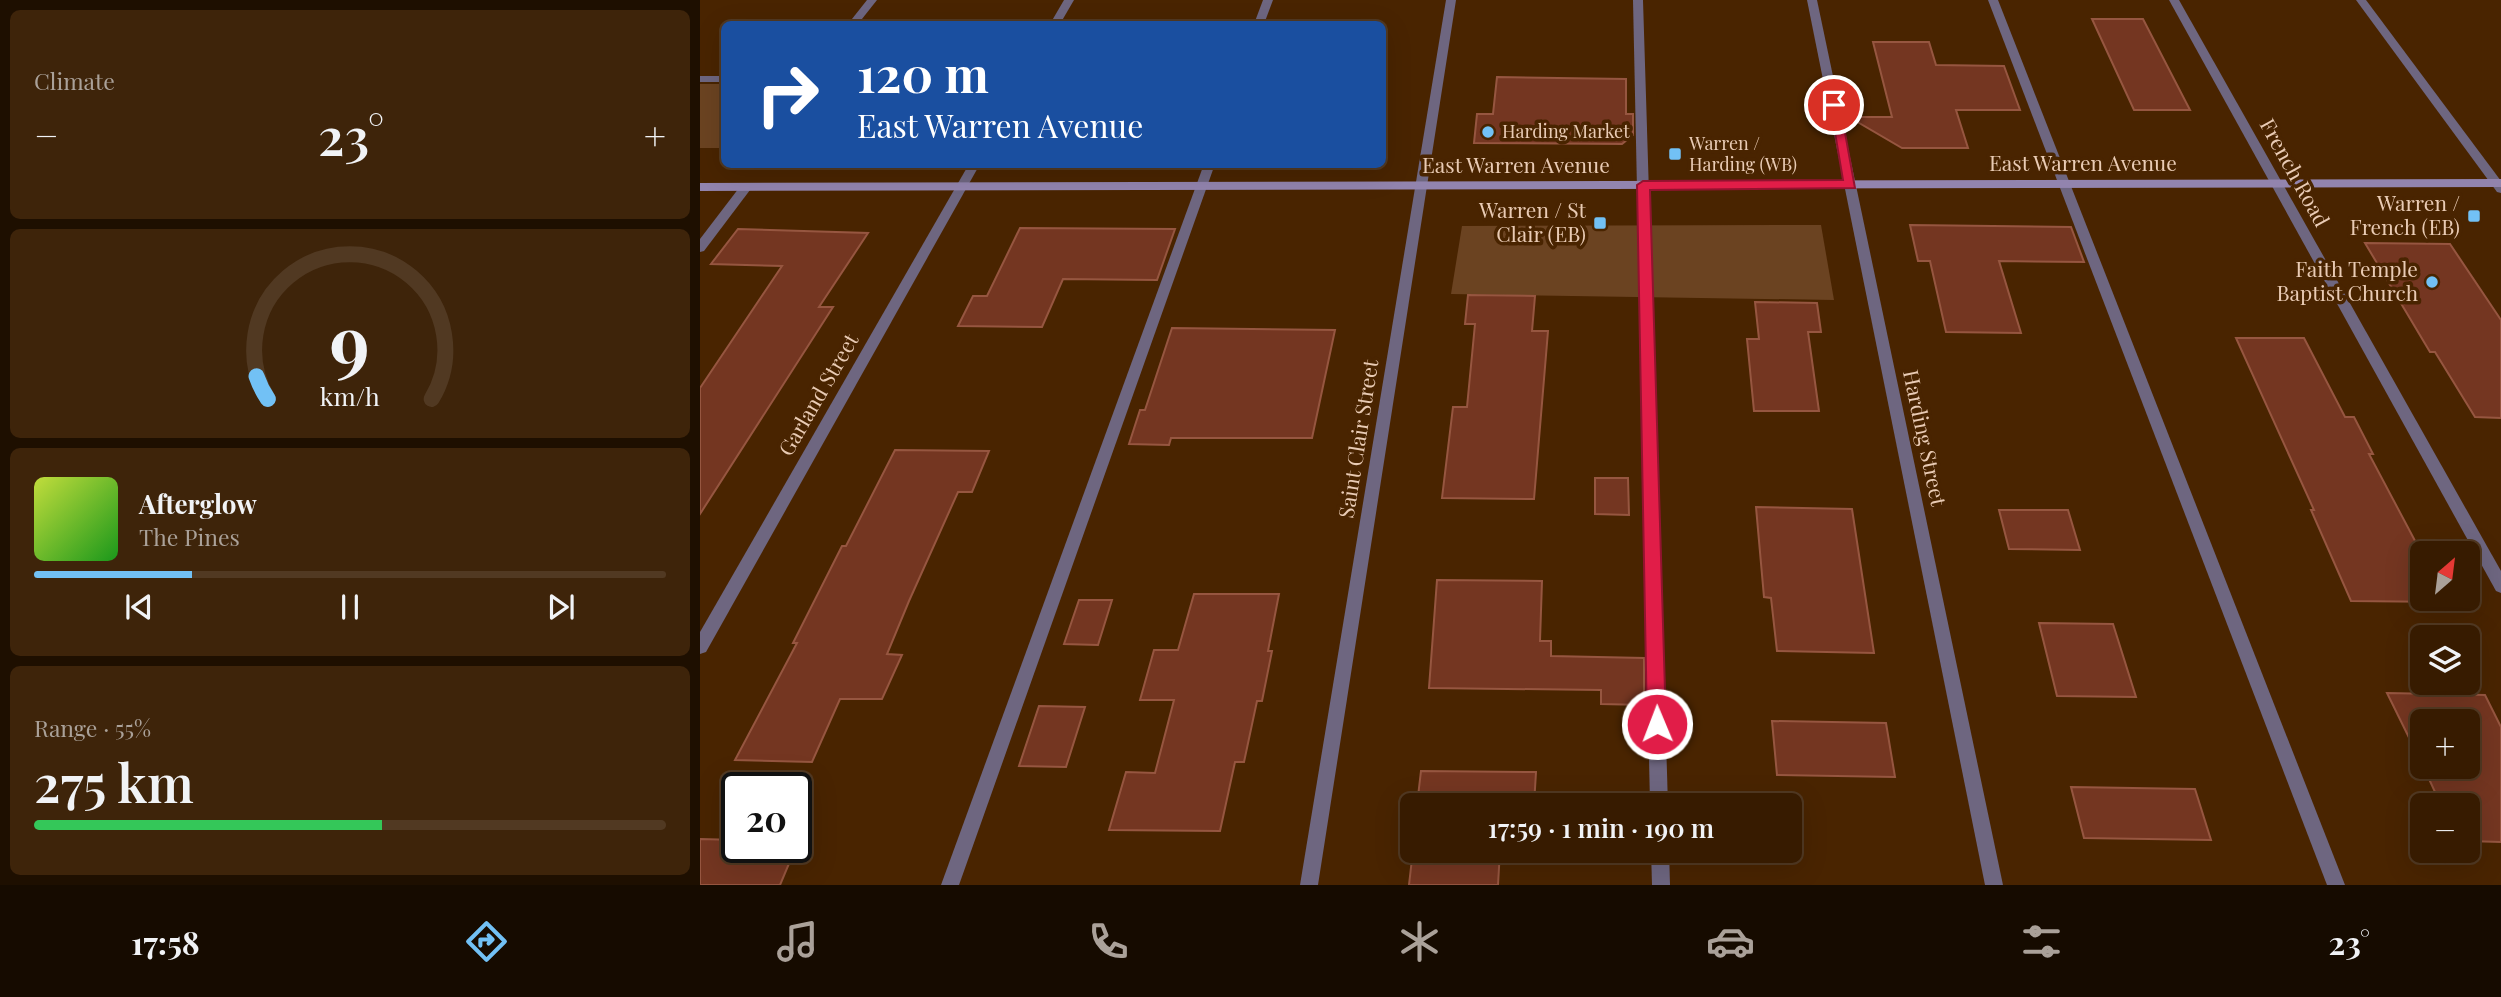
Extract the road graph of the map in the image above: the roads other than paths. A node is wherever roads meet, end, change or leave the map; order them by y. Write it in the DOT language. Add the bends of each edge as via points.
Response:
graph roads {
  1 [pos="872,0"];
  2 [pos="1069,0"];
  3 [pos="1268,0"];
  4 [pos="1451,0"];
  5 [pos="1638,0"];
  6 [pos="1812,0"];
  7 [pos="1993,0"];
  8 [pos="2174,0"];
  9 [pos="2361,0"];
  10 [pos="855,21"];
  11 [pos="1057,21"];
  12 [pos="1260,21"];
  13 [pos="700,79"];
  14 [pos="721,79"];
  15 [pos="973,168"];
  16 [pos="1209,168"];
  17 [pos="2275,183"];
  18 [pos="1850,184"];
  19 [pos="2063,184"];
  20 [pos="1643,185"];
  21 [pos="2499,185"];
  22 [pos="1421,186"];
  23 [pos="700,187"];
  24 [pos="746,187"];
  25 [pos="962,187"];
  26 [pos="1203,187"];
  27 [pos="700,248"];
  28 [pos="2501,586"];
  29 [pos="700,647"];
  30 [pos="1658,793"];
  31 [pos="1660,863"];
  32 [pos="950,885"];
  33 [pos="1310,885"];
  34 [pos="1661,885"];
  35 [pos="1994,885"];
  36 [pos="2336,885"];
  1 -- 10 [label="street"];
  2 -- 11 [label="street"];
  3 -- 12 [label="street"];
  4 -- 22 [label="street, Saint Clair Street"];
  5 -- 20 [label="street"];
  6 -- 18 [label="street, Harding Street"];
  7 -- 19 [label="street"];
  8 -- 17 [label="street, French Road"];
  9 -- 21 [label="street"];
  13 -- 14 [label="street"];
  15 -- 25 [label="street, Garland Street"];
  16 -- 26 [label="street"];
  17 -- 19 [label="main road, East Warren Avenue"];
  17 -- 21 [label="main road, East Warren Avenue"];
  17 -- 28 [label="street, French Road"];
  18 -- 19 [label="main road, East Warren Avenue"];
  18 -- 20 [label="main road, East Warren Avenue"];
  18 -- 35 [label="street, Harding Street"];
  19 -- 36 [label="street"];
  20 -- 22 [label="main road, East Warren Avenue"];
  20 -- 30 [label="street"];
  22 -- 26 [label="main road, East Warren Avenue"];
  22 -- 33 [label="street, Saint Clair Street"];
  23 -- 24 [label="main road, East Warren Avenue"];
  24 -- 25 [label="main road, East Warren Avenue"];
  24 -- 27 [label="street"];
  25 -- 26 [label="main road, East Warren Avenue"];
  25 -- 29 [label="street, Garland Street"];
  26 -- 32 [label="street"];
  31 -- 34 [label="street"];
}
